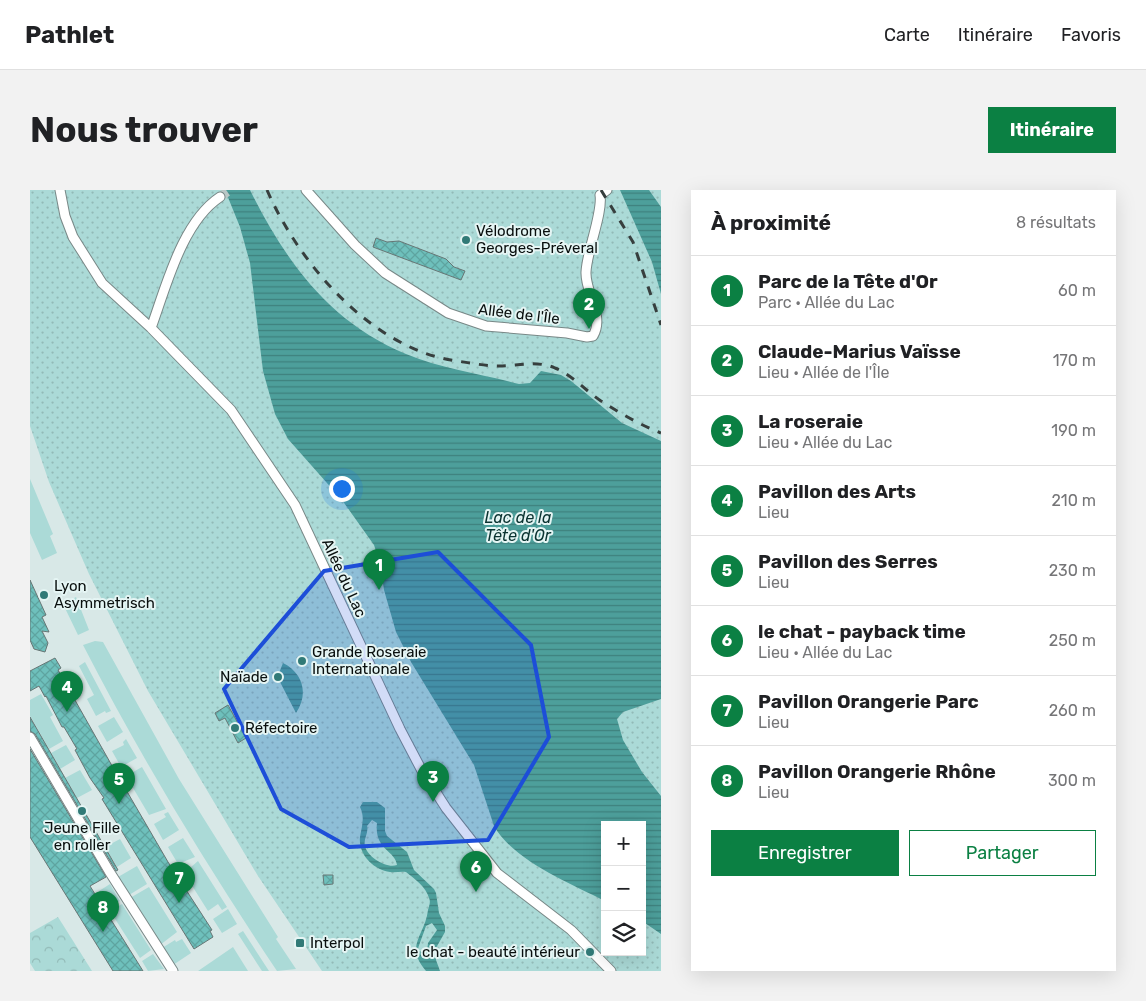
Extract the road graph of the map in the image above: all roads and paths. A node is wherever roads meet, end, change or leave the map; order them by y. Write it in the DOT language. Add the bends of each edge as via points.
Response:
graph roads {
  1 [pos="60,190"];
  2 [pos="306,190"];
  3 [pos="607,190"];
  4 [pos="220,197"];
  5 [pos="151,328"];
  6 [pos="30,737"];
  7 [pos="173,971"];
  8 [pos="611,971"];
  1 -- 5 [label="street, Allée du Lac" via="72,237 102,283"];
  2 -- 3 [label="street, Allée de l'Île" via="385,273 448,313 486,326 587,337 597,329 597,318 586,272 596,218 602,204 600,195"];
  4 -- 5 [label="street" via="204,210 188,234"];
  5 -- 8 [label="street, Allée du Lac" via="231,410 296,505 400,730 446,808 497,873 571,930"];
  6 -- 7 [label="street"];
}
